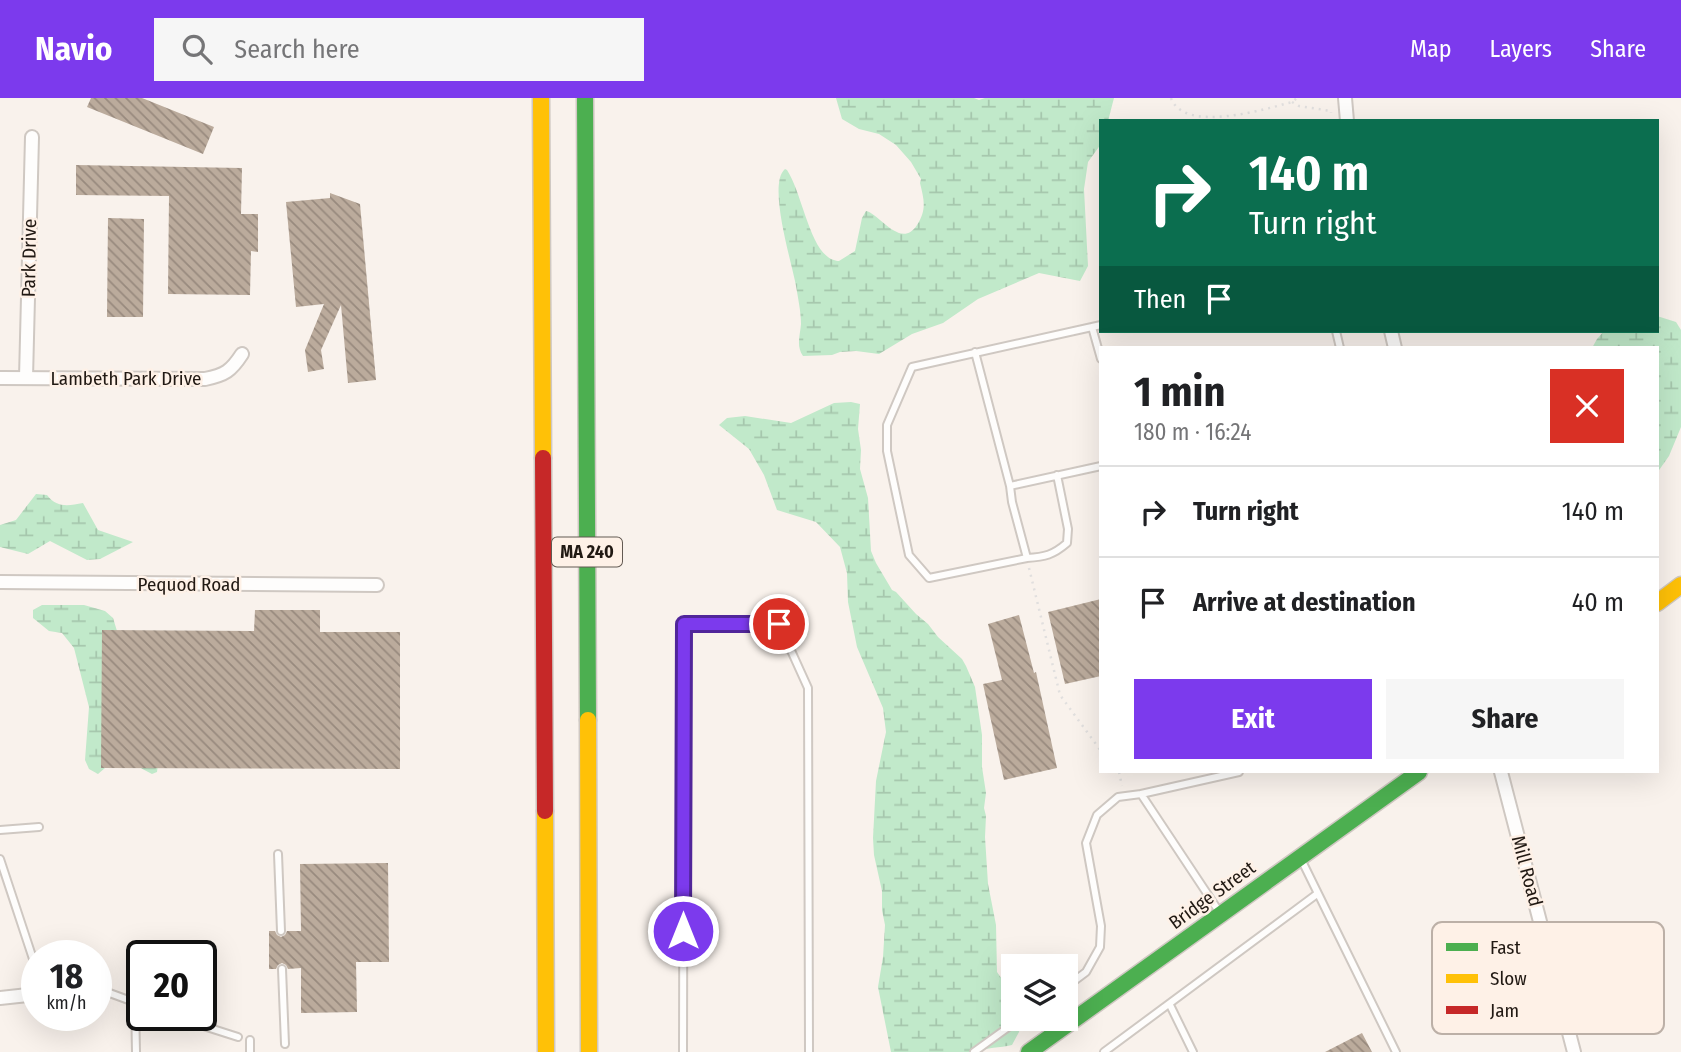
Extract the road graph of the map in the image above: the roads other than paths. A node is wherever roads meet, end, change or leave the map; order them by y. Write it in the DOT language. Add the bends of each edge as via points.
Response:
graph roads {
  1 [pos="541,98"];
  2 [pos="585,98"];
  3 [pos="1345,98"];
  4 [pos="1347,119"];
  5 [pos="32,137"];
  6 [pos="1099,326"];
  7 [pos="1093,327"];
  8 [pos="1099,351"];
  9 [pos="975,352"];
  10 [pos="242,354"];
  11 [pos="0,378"];
  12 [pos="26,378"];
  13 [pos="1099,466"];
  14 [pos="1057,475"];
  15 [pos="1010,486"];
  16 [pos="1027,558"];
  17 [pos="0,582"];
  18 [pos="377,585"];
  19 [pos="1681,585"];
  20 [pos="1659,602"];
  21 [pos="1235,773"];
  22 [pos="1418,773"];
  23 [pos="1501,773"];
  24 [pos="1141,794"];
  25 [pos="39,827"];
  26 [pos="0,830"];
  27 [pos="278,854"];
  28 [pos="1300,858"];
  29 [pos="0,859"];
  30 [pos="1317,894"];
  31 [pos="1221,915"];
  32 [pos="1540,922"];
  33 [pos="281,931"];
  34 [pos="27,940"];
  35 [pos="282,969"];
  36 [pos="1078,978"];
  37 [pos="21,996"];
  38 [pos="0,998"];
  39 [pos="1170,1005"];
  40 [pos="217,1030"];
  41 [pos="136,1031"];
  42 [pos="1003,1031"];
  43 [pos="1569,1034"];
  44 [pos="238,1037"];
  45 [pos="250,1040"];
  46 [pos="285,1044"];
  47 [pos="135,1052"];
  48 [pos="250,1052"];
  49 [pos="546,1052"];
  50 [pos="589,1052"];
  51 [pos="683,1052"];
  52 [pos="809,1052"];
  53 [pos="974,1052"];
  54 [pos="1029,1052"];
  55 [pos="1104,1052"];
  56 [pos="1193,1052"];
  57 [pos="1396,1052"];
  58 [pos="1574,1052"];
  1 -- 49 [label="main road, MA 240"];
  2 -- 50 [label="main road, MA 240"];
  3 -- 4 [label="street"];
  5 -- 12 [label="street, Park Drive"];
  6 -- 7 [label="lane"];
  7 -- 8 [label="lane"];
  7 -- 9 [label="lane"];
  9 -- 15 [label="lane"];
  9 -- 16 [label="lane" via="912,368 887,425 887,451 909,555 929,578"];
  10 -- 12 [label="street, Lambeth Park Drive" via="234,367 205,379"];
  11 -- 12 [label="street, Lambeth Park Drive"];
  13 -- 14 [label="lane"];
  14 -- 15 [label="lane"];
  14 -- 16 [label="lane" via="1067,543 1057,552"];
  15 -- 16 [label="lane"];
  17 -- 18 [label="street, Pequod Road"];
  19 -- 20 [label="main road"];
  21 -- 24 [label="lane"];
  22 -- 28 [label="main road, Bridge Street"];
  23 -- 32 [label="street, Mill Road"];
  24 -- 31 [label="lane"];
  24 -- 36 [label="lane" via="1118,797 1097,815 1086,843 1101,926 1100,947"];
  25 -- 26 [label="lane"];
  27 -- 33 [label="lane"];
  28 -- 30 [label="lane"];
  28 -- 31 [label="main road, Bridge Street"];
  29 -- 34 [label="lane"];
  30 -- 39 [label="lane"];
  30 -- 57 [label="lane"];
  31 -- 54 [label="main road, Bridge Street"];
  35 -- 46 [label="lane"];
  37 -- 38 [label="street"];
  39 -- 55 [label="lane"];
  39 -- 56 [label="lane"];
  40 -- 44 [label="lane"];
  41 -- 47 [label="lane"];
  42 -- 53 [label="lane"];
  43 -- 58 [label="street, Mill Road"];
  45 -- 48 [label="lane"];
  51 -- 52 [label="lane" via="684,624 779,624 808,688"];
}
